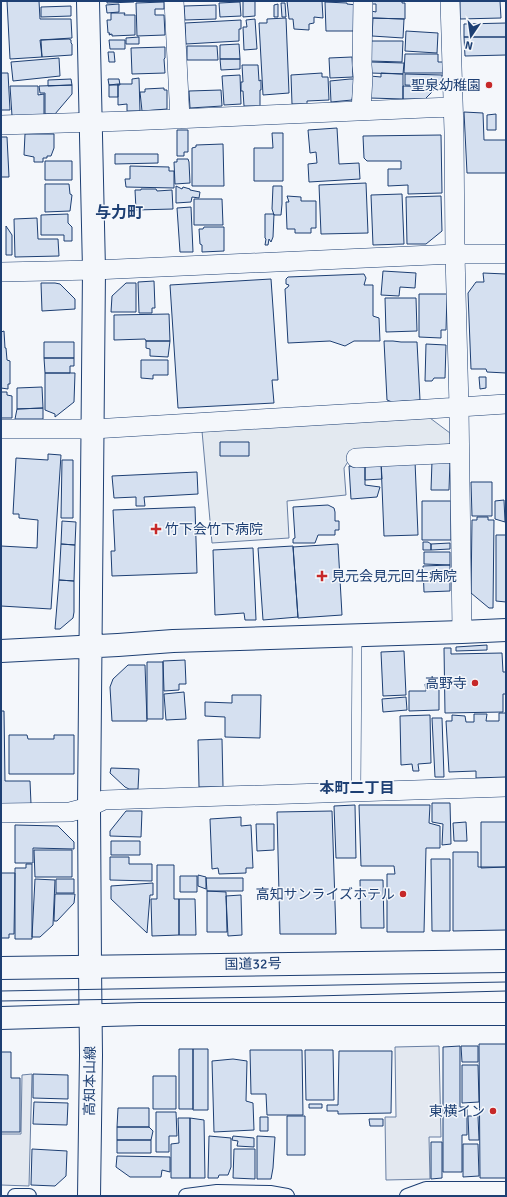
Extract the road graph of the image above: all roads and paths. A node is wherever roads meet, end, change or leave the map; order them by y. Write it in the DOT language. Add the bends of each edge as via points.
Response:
graph roads {
  1 [pos="88,1"];
  2 [pos="174,1"];
  3 [pos="363,1"];
  4 [pos="450,1"];
  5 [pos="453,107"];
  6 [pos="361,111"];
  7 [pos="180,119"];
  8 [pos="90,122"];
  9 [pos="1,125"];
  10 [pos="455,254"];
  11 [pos="506,254"];
  12 [pos="94,270"];
  13 [pos="1,272"];
  14 [pos="506,404"];
  15 [pos="460,406"];
  16 [pos="1,429"];
  17 [pos="93,429"];
  18 [pos="459,453"];
  19 [pos="356,458"];
  20 [pos="506,630"];
  21 [pos="462,632"];
  22 [pos="356,636"];
  23 [pos="91,647"];
  24 [pos="1,651"];
  25 [pos="506,787"];
  26 [pos="356,792"];
  27 [pos="89,807"];
  28 [pos="1,813"];
  29 [pos="506,960"];
  30 [pos="90,966"];
  31 [pos="1,968"];
  32 [pos="506,1014"];
  33 [pos="90,1016"];
  34 [pos="1,1018"];
  35 [pos="506,1189"];
  36 [pos="15,1196"];
  37 [pos="29,1196"];
  38 [pos="89,1196"];
  39 [pos="186,1196"];
  40 [pos="287,1196"];
  41 [pos="407,1196"];
  1 -- 8 [label="main road, 高知本山線"];
  2 -- 7 [label="street"];
  3 -- 6 [label="street"];
  4 -- 5 [label="street"];
  5 -- 6 [label="street"];
  5 -- 10 [label="street"];
  6 -- 7 [label="street"];
  7 -- 8 [label="street"];
  8 -- 9 [label="street"];
  8 -- 12 [label="main road, 高知本山線"];
  10 -- 11 [label="street"];
  10 -- 12 [label="street"];
  10 -- 15 [label="street"];
  12 -- 13 [label="street"];
  12 -- 17 [label="main road, 高知本山線"];
  14 -- 15 [label="street"];
  15 -- 17 [label="street"];
  15 -- 18 [label="street"];
  16 -- 17 [label="street"];
  17 -- 23 [label="main road, 高知本山線"];
  18 -- 19 [label="street"];
  18 -- 21 [label="street"];
  20 -- 21 [label="main road"];
  21 -- 22 [label="main road"];
  22 -- 23 [label="main road"];
  22 -- 26 [label="lane"];
  23 -- 24 [label="main road"];
  23 -- 27 [label="main road, 高知本山線"];
  25 -- 26 [label="street"];
  26 -- 27 [label="street" via="104,800"];
  27 -- 28 [label="street" via="70,812"];
  27 -- 30 [label="main road, 高知本山線"];
  29 -- 30 [label="main road, 国道32号"];
  30 -- 31 [label="main road, 国道32号"];
  30 -- 33 [label="main road, 高知本山線"];
  32 -- 33 [label="main road"];
  33 -- 34 [label="main road"];
  33 -- 38 [label="main road, 高知本山線"];
  35 -- 41 [label="street" via="426,1189"];
  36 -- 37 [label="street"];
  39 -- 40 [label="street" via="217,1192 270,1193"];
}
